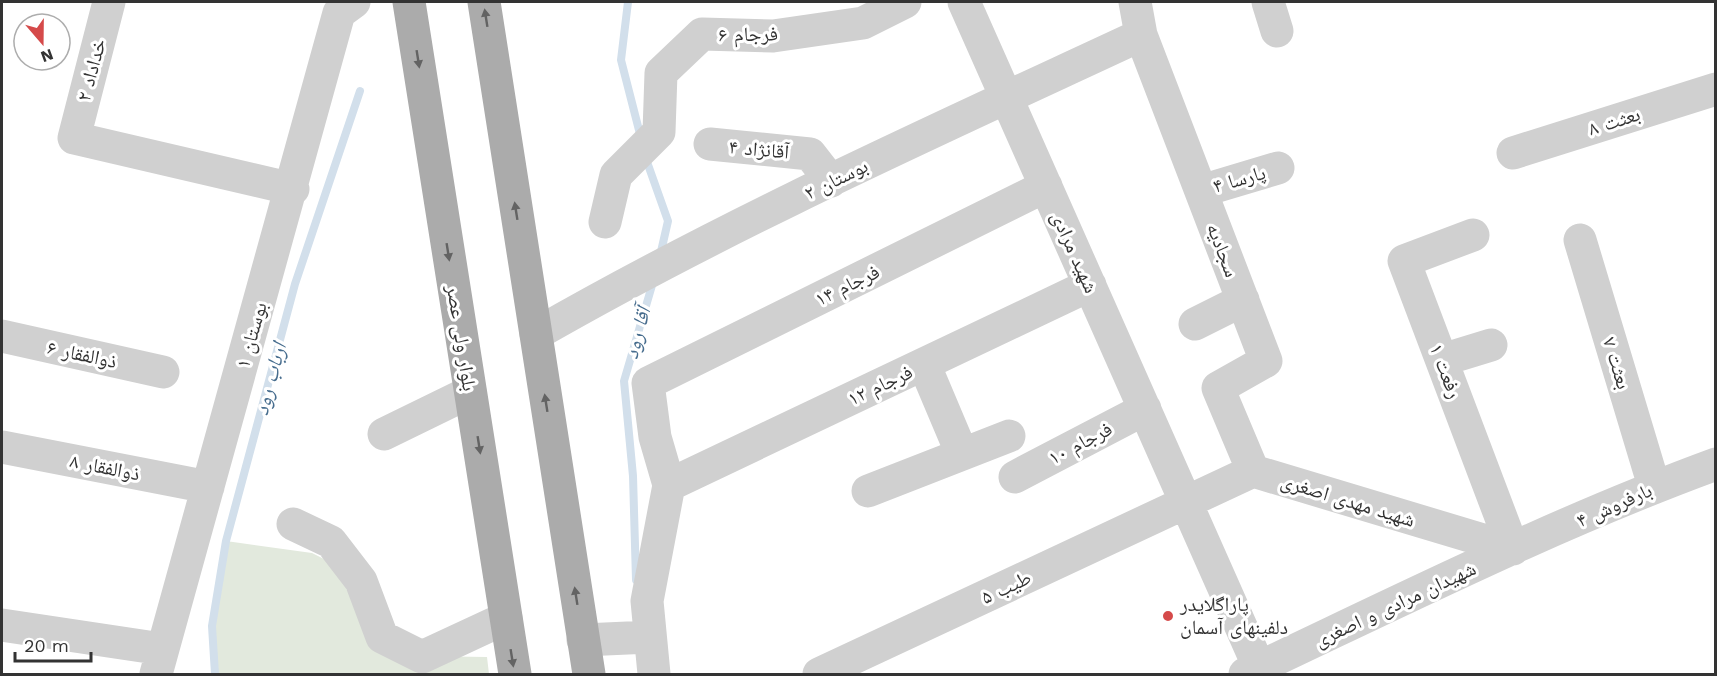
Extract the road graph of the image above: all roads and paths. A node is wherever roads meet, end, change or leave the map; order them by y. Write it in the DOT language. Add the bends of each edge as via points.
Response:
graph roads {
  1 [pos="110,2"];
  2 [pos="354,2"];
  3 [pos="409,2"];
  4 [pos="484,2"];
  5 [pos="905,2"];
  6 [pos="964,2"];
  7 [pos="1135,2"];
  8 [pos="1141,35"];
  9 [pos="1716,89"];
  10 [pos="1007,98"];
  11 [pos="710,144"];
  12 [pos="1513,153"];
  13 [pos="1278,168"];
  14 [pos="831,181"];
  15 [pos="1046,186"];
  16 [pos="292,189"];
  17 [pos="1201,190"];
  18 [pos="605,222"];
  19 [pos="1473,235"];
  20 [pos="1580,240"];
  21 [pos="1090,285"];
  22 [pos="1242,300"];
  23 [pos="1195,324"];
  24 [pos="536,334"];
  25 [pos="2,336"];
  26 [pos="1491,345"];
  27 [pos="1442,360"];
  28 [pos="924,364"];
  29 [pos="163,372"];
  30 [pos="470,392"];
  31 [pos="1145,409"];
  32 [pos="384,434"];
  33 [pos="1009,436"];
  34 [pos="2,447"];
  35 [pos="962,454"];
  36 [pos="1716,464"];
  37 [pos="1253,471"];
  38 [pos="1016,477"];
  39 [pos="669,485"];
  40 [pos="1654,486"];
  41 [pos="208,488"];
  42 [pos="868,491"];
  43 [pos="1186,502"];
  44 [pos="293,524"];
  45 [pos="1513,549"];
  46 [pos="506,618"];
  47 [pos="2,625"];
  48 [pos="640,638"];
  49 [pos="583,640"];
  50 [pos="159,662"];
  51 [pos="1255,672"];
  52 [pos="824,674"];
  53 [pos="515,675"];
  54 [pos="589,675"];
  55 [pos="654,675"];
  1 -- 16 [label="street, خداداد ۲" via="74,138"];
  2 -- 16 [label="street, بوستان ۱" via="339,13"];
  3 -- 30 [label="main road, بلوار ولی عصر, one-way"];
  24 -- 4 [label="main road, one-way"];
  5 -- 18 [label="street, فرجام ۶" via="863,22 773,36 702,34 661,73 659,132 616,175"];
  6 -- 10 [label="street, شهید مرادی"];
  7 -- 8 [label="street, سجادیه"];
  8 -- 10 [label="street, بوستان ۲"];
  8 -- 17 [label="street, سجادیه"];
  9 -- 12 [label="street, بعثت ۸"];
  10 -- 14 [label="street, بوستان ۲"];
  10 -- 15 [label="street, شهید مرادی"];
  11 -- 14 [label="street, آقانژاد ۴" via="810,154"];
  13 -- 17 [label="street, پارسا ۴"];
  14 -- 24 [label="street, بوستان ۲" via="620,285"];
  15 -- 21 [label="street, شهید مرادی"];
  15 -- 39 [label="street, فرجام ۱۴" via="648,383 655,437"];
  16 -- 41 [label="street, بوستان ۱"];
  17 -- 22 [label="street, سجادیه"];
  19 -- 27 [label="street, رفعت ۱" via="1404,261"];
  20 -- 40 [label="street, بعثت ۷"];
  21 -- 28 [label="street, فرجام ۱۲"];
  21 -- 31 [label="street, شهید مرادی"];
  22 -- 23 [label="street"];
  22 -- 37 [label="street, سجادیه" via="1266,361 1218,388"];
  49 -- 24 [label="main road, one-way"];
  25 -- 29 [label="street, ذوالفقار ۶"];
  26 -- 27 [label="street"];
  27 -- 45 [label="street, رفعت ۱"];
  28 -- 35 [label="street"];
  28 -- 39 [label="street, فرجام ۱۲"];
  30 -- 32 [label="street"];
  30 -- 46 [label="main road, بلوار ولی عصر, one-way"];
  31 -- 38 [label="street, فرجام ۱۰"];
  31 -- 43 [label="street, شهید مرادی"];
  33 -- 35 [label="street"];
  34 -- 41 [label="street, ذوالفقار ۸"];
  35 -- 42 [label="street"];
  36 -- 40 [label="street, بارفروش ۴"];
  37 -- 43 [label="street"];
  37 -- 45 [label="street, شهید مهدی اصغری"];
  39 -- 48 [label="street"];
  40 -- 45 [label="street, بارفروش ۴"];
  41 -- 50 [label="street, بوستان ۱"];
  43 -- 51 [label="street, شهید مرادی"];
  43 -- 52 [label="street, طیب ۵"];
  44 -- 46 [label="street" via="331,542 361,581 381,637 422,657"];
  45 -- 51 [label="street, شهیدان مرادی و اصغری"];
  46 -- 53 [label="main road, بلوار ولی عصر, one-way"];
  47 -- 50 [label="street"];
  48 -- 49 [label="street"];
  48 -- 55 [label="street"];
  49 -- 54 [label="main road"];
}
